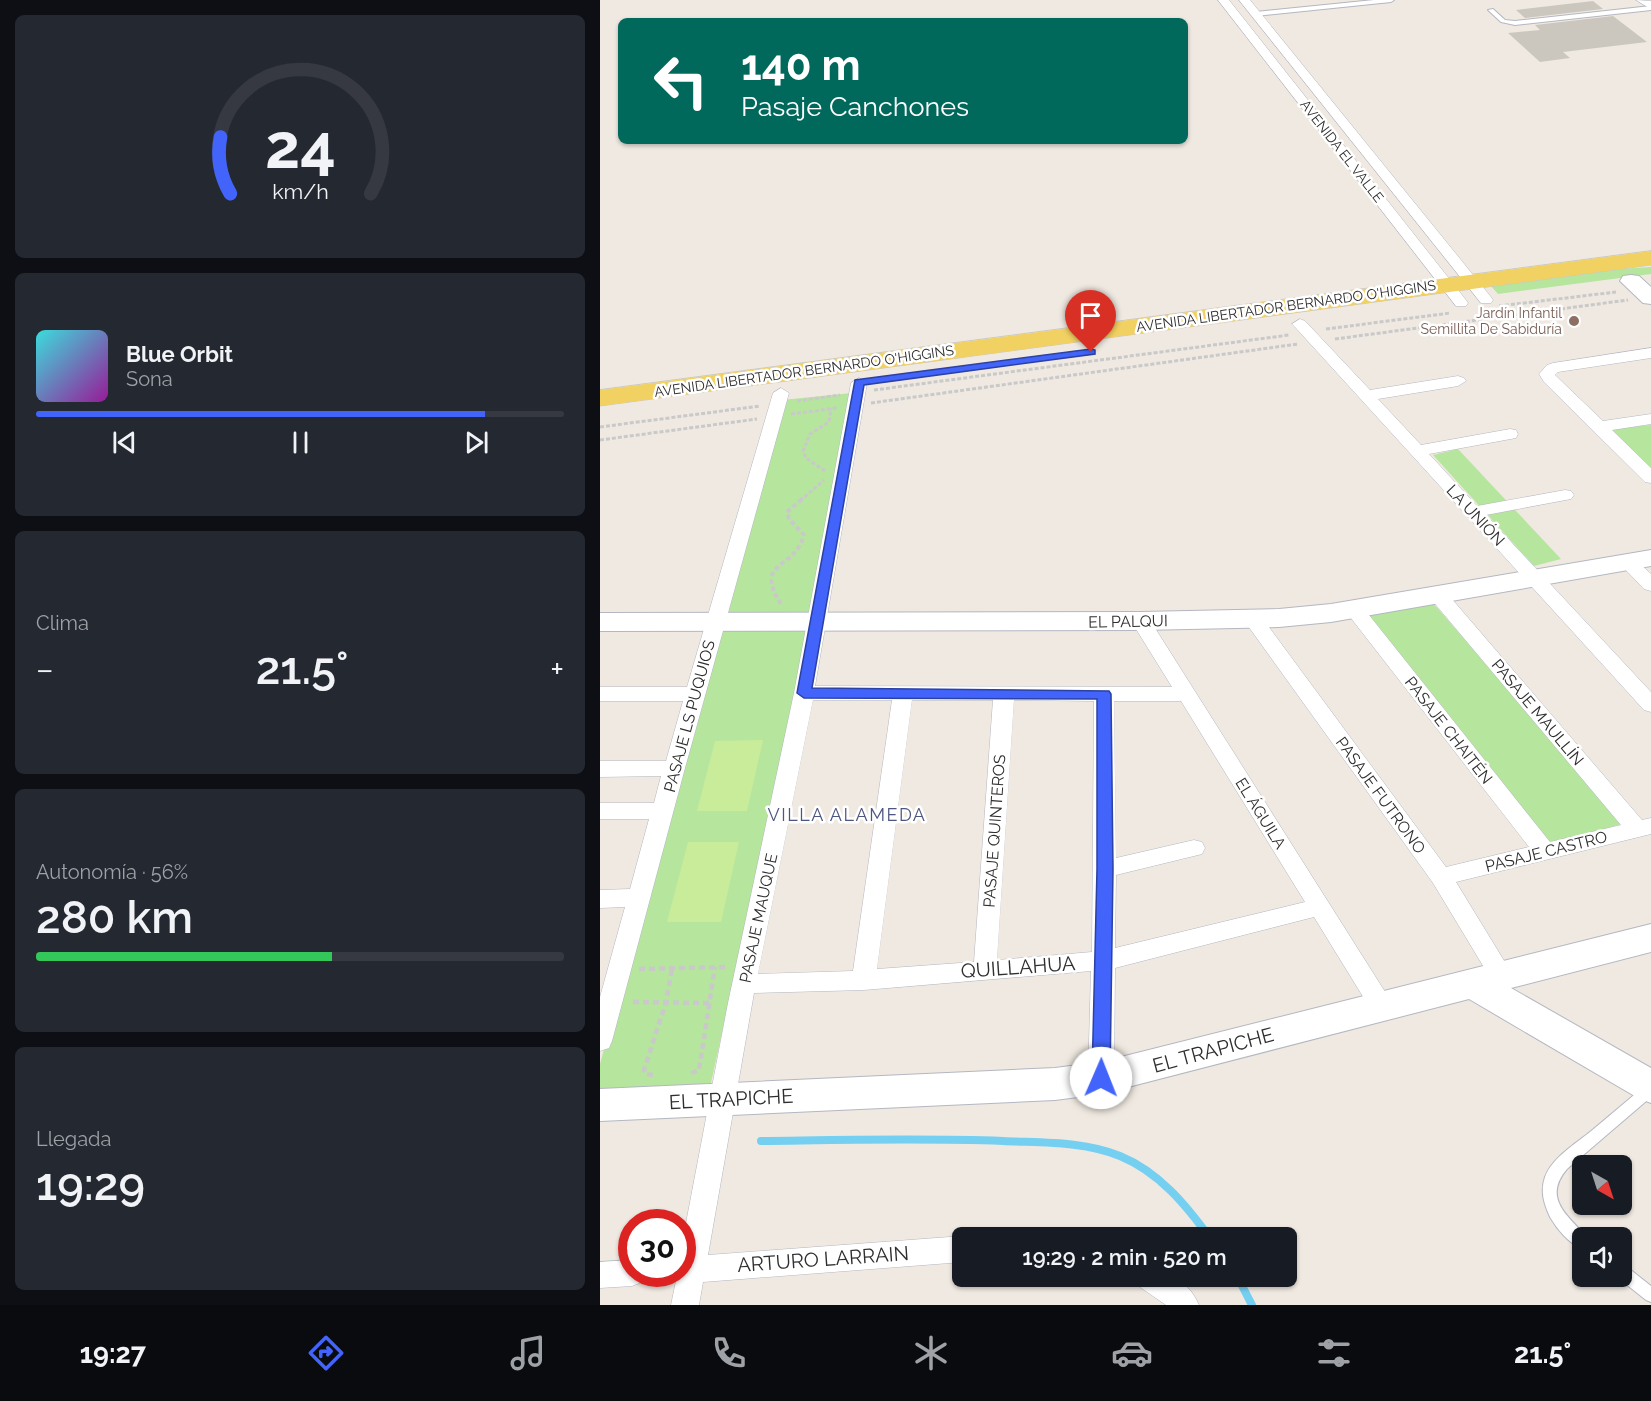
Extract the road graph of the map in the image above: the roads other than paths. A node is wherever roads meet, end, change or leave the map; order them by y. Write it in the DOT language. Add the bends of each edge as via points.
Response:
graph roads {
  1 [pos="1223,0"];
  2 [pos="1244,0"];
  3 [pos="1391,0"];
  4 [pos="1641,0"];
  5 [pos="1651,7"];
  6 [pos="1491,10"];
  7 [pos="1256,14"];
  8 [pos="1651,258"];
  9 [pos="1644,289"];
  10 [pos="1469,298"];
  11 [pos="1308,333"];
  12 [pos="1651,353"];
  13 [pos="1458,381"];
  14 [pos="858,393"];
  15 [pos="1366,396"];
  16 [pos="600,398"];
  17 [pos="778,404"];
  18 [pos="600,417"];
  19 [pos="1651,419"];
  20 [pos="1599,427"];
  21 [pos="1510,434"];
  22 [pos="1417,451"];
  23 [pos="1651,477"];
  24 [pos="1565,495"];
  25 [pos="1473,512"];
  26 [pos="1640,560"];
  27 [pos="1535,579"];
  28 [pos="1651,585"];
  29 [pos="1438,596"];
  30 [pos="1354,609"];
  31 [pos="1253,619"];
  32 [pos="715,621"];
  33 [pos="1141,621"];
  34 [pos="600,622"];
  35 [pos="817,622"];
  36 [pos="804,693"];
  37 [pos="1004,693"];
  38 [pos="600,694"];
  39 [pos="695,694"];
  40 [pos="903,694"];
  41 [pos="1104,694"];
  42 [pos="1186,694"];
  43 [pos="1651,705"];
  44 [pos="674,768"];
  45 [pos="600,769"];
  46 [pos="600,811"];
  47 [pos="663,811"];
  48 [pos="1644,828"];
  49 [pos="1194,848"];
  50 [pos="1545,851"];
  51 [pos="1105,869"];
  52 [pos="1441,877"];
  53 [pos="639,898"];
  54 [pos="600,899"];
  55 [pos="1319,907"];
  56 [pos="1651,938"];
  57 [pos="1103,961"];
  58 [pos="985,969"];
  59 [pos="864,980"];
  60 [pos="1488,981"];
  61 [pos="745,985"];
  62 [pos="605,1002"];
  63 [pos="1382,1006"];
  64 [pos="600,1041"];
  65 [pos="1101,1078"];
  66 [pos="1651,1088"];
  67 [pos="723,1099"];
  68 [pos="600,1104"];
  69 [pos="696,1231"];
  70 [pos="1572,1233"];
  71 [pos="952,1250"];
  72 [pos="696,1269"];
  73 [pos="618,1274"];
  74 [pos="600,1275"];
  75 [pos="1632,1280"];
  76 [pos="687,1287"];
  77 [pos="1163,1287"];
  78 [pos="1651,1294"];
  79 [pos="685,1305"];
  80 [pos="1185,1305"];
  1 -- 10 [label="street, AVENIDA EL VALLE"];
  2 -- 7 [label="street, AVENIDA EL VALLE"];
  3 -- 7 [label="lane"];
  4 -- 5 [label="street"];
  5 -- 6 [label="lane" via="1515,23 1503,21"];
  7 -- 10 [label="street, AVENIDA EL VALLE"];
  8 -- 10 [label="main road, AVENIDA LIBERTADOR BERNARDO O'HIGGINS"];
  9 -- 10 [label="main road, AVENIDA LIBERTADOR BERNARDO O'HIGGINS"];
  10 -- 11 [label="main road, AVENIDA LIBERTADOR BERNARDO O'HIGGINS"];
  10 -- 16 [label="main road, AVENIDA LIBERTADOR BERNARDO O'HIGGINS"];
  11 -- 14 [label="main road, AVENIDA LIBERTADOR BERNARDO O'HIGGINS"];
  11 -- 15 [label="street, LA UNIÓN"];
  12 -- 20 [label="street" via="1549,370 1550,379"];
  13 -- 15 [label="street"];
  14 -- 17 [label="main road, AVENIDA LIBERTADOR BERNARDO O'HIGGINS"];
  14 -- 35 [label="street, PASAJE MAUQUE"];
  15 -- 22 [label="street, LA UNIÓN"];
  17 -- 18 [label="main road, AVENIDA LIBERTADOR BERNARDO O'HIGGINS"];
  17 -- 32 [label="street, PASAJE LS PUQUIOS"];
  19 -- 20 [label="street"];
  20 -- 23 [label="street"];
  21 -- 22 [label="street"];
  22 -- 25 [label="street, LA UNIÓN"];
  24 -- 25 [label="street"];
  25 -- 27 [label="street, LA UNIÓN"];
  26 -- 27 [label="street, EL PALQUI"];
  26 -- 28 [label="street"];
  27 -- 29 [label="street, EL PALQUI"];
  27 -- 43 [label="street, LA UNIÓN"];
  29 -- 30 [label="street, EL PALQUI"];
  29 -- 48 [label="street, PASAJE MAULLÍN"];
  30 -- 31 [label="street, EL PALQUI"];
  30 -- 50 [label="street, PASAJE CHAITÉN"];
  31 -- 33 [label="street, EL PALQUI"];
  31 -- 52 [label="street, PASAJE FUTRONO"];
  32 -- 34 [label="street, EL PALQUI"];
  32 -- 35 [label="street, EL PALQUI"];
  32 -- 39 [label="street, PASAJE LS PUQUIOS"];
  33 -- 35 [label="street, EL PALQUI"];
  33 -- 42 [label="street, EL ÁGUILA"];
  35 -- 36 [label="street, PASAJE MAUQUE"];
  36 -- 40 [label="street"];
  36 -- 61 [label="street, PASAJE MAUQUE"];
  37 -- 40 [label="street"];
  37 -- 41 [label="street"];
  37 -- 58 [label="street, PASAJE QUINTEROS"];
  38 -- 39 [label="street"];
  39 -- 44 [label="street, PASAJE LS PUQUIOS"];
  40 -- 59 [label="street"];
  41 -- 42 [label="street"];
  41 -- 51 [label="street"];
  42 -- 55 [label="street, EL ÁGUILA"];
  44 -- 45 [label="street"];
  44 -- 47 [label="street, PASAJE LS PUQUIOS"];
  46 -- 47 [label="street"];
  47 -- 53 [label="street, PASAJE LS PUQUIOS"];
  48 -- 50 [label="street, PASAJE CASTRO"];
  49 -- 51 [label="street"];
  50 -- 52 [label="street, PASAJE CASTRO"];
  51 -- 57 [label="street"];
  52 -- 60 [label="street, PASAJE FUTRONO"];
  53 -- 54 [label="street"];
  53 -- 62 [label="street, PASAJE LS PUQUIOS" via="620,970"];
  55 -- 57 [label="street, QUILLAHUA"];
  55 -- 63 [label="street, EL ÁGUILA"];
  56 -- 60 [label="street, EL TRAPICHE"];
  57 -- 58 [label="street, QUILLAHUA"];
  57 -- 65 [label="street"];
  58 -- 59 [label="street, QUILLAHUA"];
  59 -- 61 [label="street, QUILLAHUA"];
  60 -- 63 [label="street, EL TRAPICHE"];
  60 -- 66 [label="street"];
  61 -- 67 [label="street, PASAJE MAUQUE"];
  62 -- 64 [label="street, PASAJE LS PUQUIOS"];
  63 -- 65 [label="street, EL TRAPICHE"];
  65 -- 67 [label="street, EL TRAPICHE" via="1055,1084"];
  66 -- 70 [label="lane" via="1562,1164 1551,1178 1555,1215"];
  67 -- 68 [label="street, EL TRAPICHE"];
  67 -- 69 [label="street, PASAJE MAUQUE"];
  71 -- 72 [label="street, ARTURO LARRAIN"];
  73 -- 74 [label="street"];
  75 -- 78 [label="lane"];
  76 -- 79 [label="street, PASAJE MAUQUE"];
  77 -- 80 [label="street"];
}
